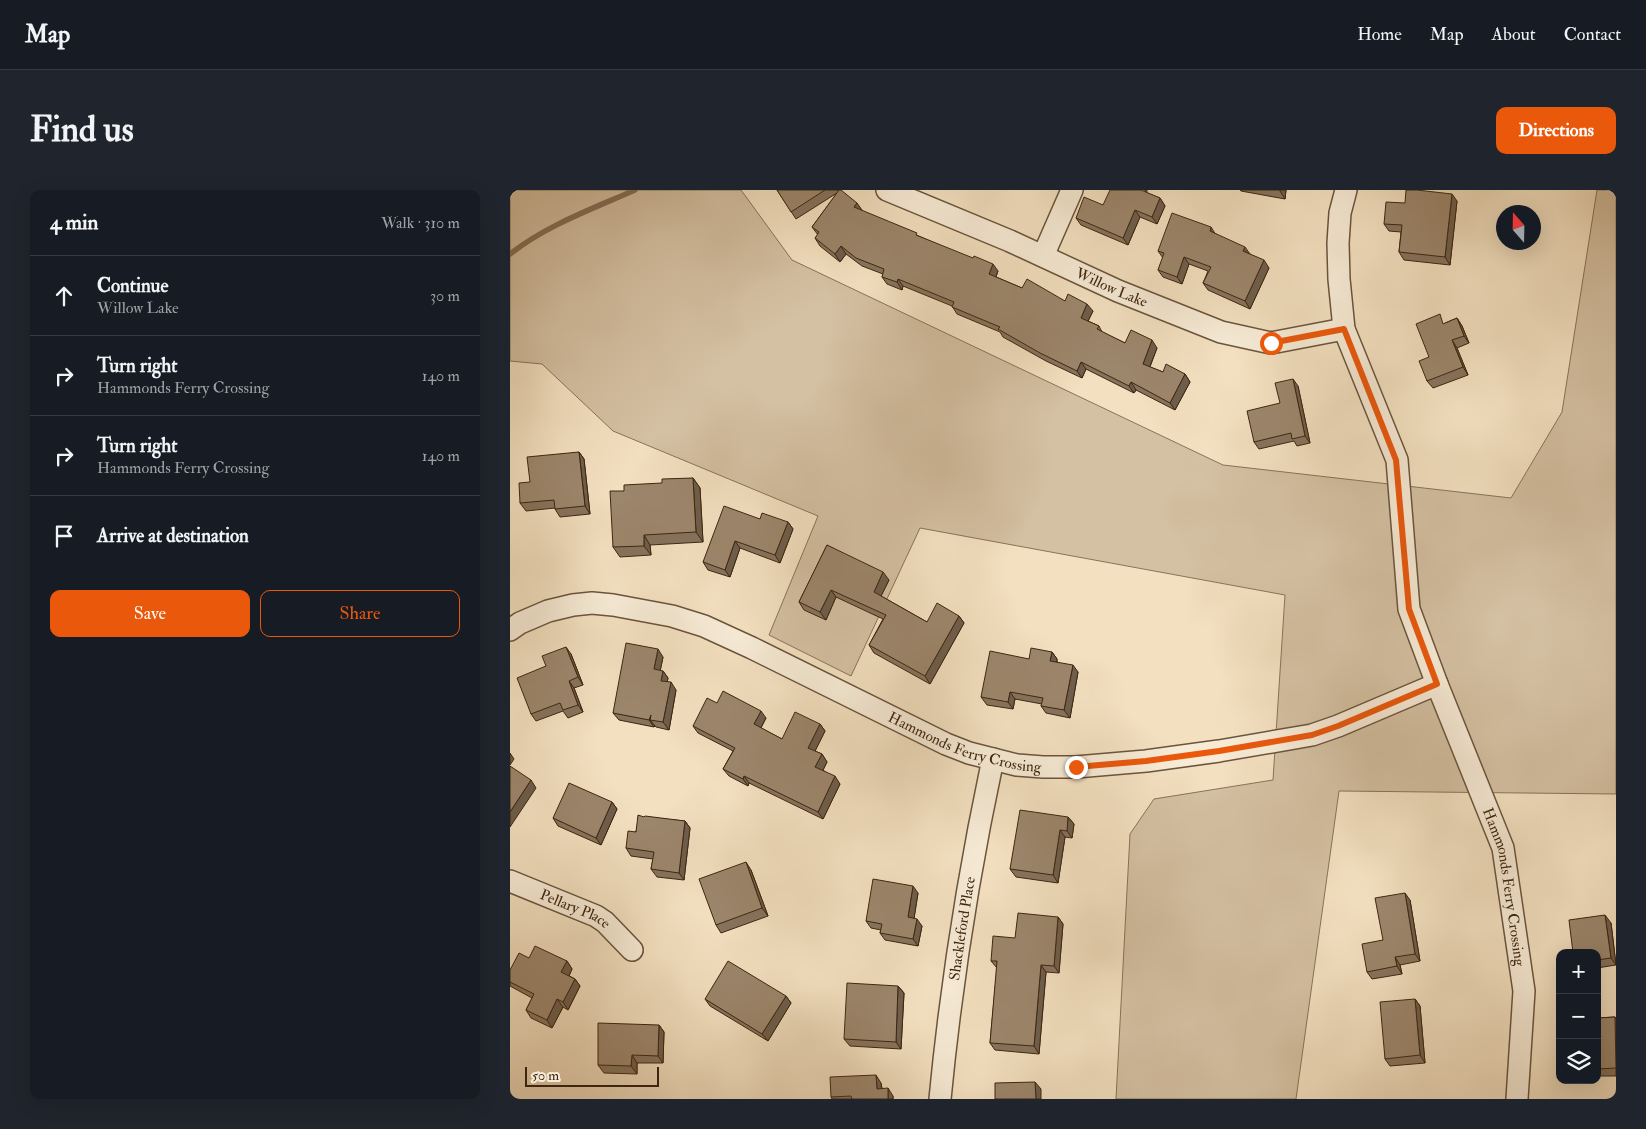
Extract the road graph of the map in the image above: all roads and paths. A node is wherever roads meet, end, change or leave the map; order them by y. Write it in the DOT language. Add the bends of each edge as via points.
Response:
graph roads {
  1 [pos="888,190"];
  2 [pos="1072,190"];
  3 [pos="1346,190"];
  4 [pos="1043,256"];
  5 [pos="1344,329"];
  6 [pos="510,630"];
  7 [pos="1437,684"];
  8 [pos="993,759"];
  9 [pos="510,881"];
  10 [pos="632,950"];
  11 [pos="940,1099"];
  12 [pos="1517,1099"];
  1 -- 4 [label="street, Willow Lake"];
  2 -- 4 [label="street"];
  3 -- 5 [label="street, Hammonds Ferry Crossing" via="1338,243"];
  4 -- 5 [label="street, Willow Lake" via="1118,291 1221,332 1271,343"];
  5 -- 7 [label="street, Hammonds Ferry Crossing" via="1396,460 1409,609"];
  6 -- 8 [label="street, Hammonds Ferry Crossing" via="548,611 592,603 672,616 704,626 946,744"];
  7 -- 8 [label="street, Hammonds Ferry Crossing" via="1338,726 1312,735 1267,743 1146,761 1076,767 1017,765"];
  7 -- 12 [label="street, Hammonds Ferry Crossing" via="1503,848 1524,991"];
  8 -- 11 [label="street, Shackleford Place" via="964,913"];
  9 -- 10 [label="street, Pellary Place" via="596,916"];
}
